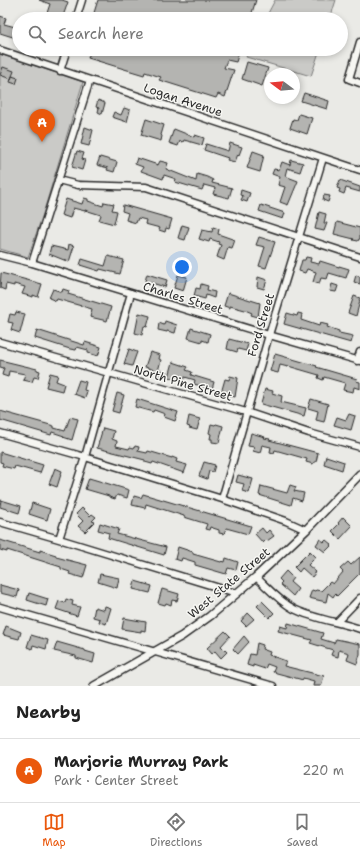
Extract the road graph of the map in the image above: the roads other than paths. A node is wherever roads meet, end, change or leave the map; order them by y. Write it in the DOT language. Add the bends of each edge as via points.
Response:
graph roads {
  1 [pos="82,0"];
  2 [pos="78,12"];
  3 [pos="360,42"];
  4 [pos="0,50"];
  5 [pos="12,54"];
  6 [pos="17,56"];
  7 [pos="65,56"];
  8 [pos="60,71"];
  9 [pos="90,80"];
  10 [pos="360,83"];
  11 [pos="323,158"];
  12 [pos="360,170"];
  13 [pos="58,180"];
  14 [pos="299,237"];
  15 [pos="0,255"];
  16 [pos="360,257"];
  17 [pos="32,263"];
  18 [pos="132,293"];
  19 [pos="269,335"];
  20 [pos="0,342"];
  21 [pos="360,352"];
  22 [pos="359,361"];
  23 [pos="109,373"];
  24 [pos="246,412"];
  25 [pos="0,433"];
  26 [pos="360,447"];
  27 [pos="85,457"];
  28 [pos="360,474"];
  29 [pos="222,499"];
  30 [pos="0,522"];
  31 [pos="306,530"];
  32 [pos="59,539"];
  33 [pos="256,577"];
  34 [pos="236,593"];
  35 [pos="360,598"];
  36 [pos="0,607"];
  37 [pos="337,622"];
  38 [pos="360,629"];
  39 [pos="154,651"];
  40 [pos="94,686"];
  41 [pos="273,686"];
  1 -- 2 [label="street"];
  3 -- 10 [label="street" via="348,79"];
  4 -- 5 [label="street, Logan Avenue"];
  6 -- 8 [label="street, Logan Avenue"];
  7 -- 8 [label="street"];
  8 -- 9 [label="street, Logan Avenue"];
  9 -- 11 [label="street, Logan Avenue"];
  9 -- 13 [label="street"];
  11 -- 12 [label="street, Logan Avenue"];
  11 -- 14 [label="street, Ford Street"];
  13 -- 14 [label="street" via="78,185 146,186"];
  13 -- 17 [label="street"];
  14 -- 16 [label="street"];
  14 -- 19 [label="street, Ford Street"];
  15 -- 17 [label="street, Charles Street"];
  17 -- 18 [label="street, Charles Street"];
  18 -- 19 [label="street, Charles Street"];
  18 -- 23 [label="street"];
  19 -- 22 [label="street, Charles Street"];
  19 -- 24 [label="street, Ford Street"];
  20 -- 23 [label="street, North Pine Street"];
  21 -- 22 [label="street"];
  23 -- 24 [label="street, North Pine Street"];
  23 -- 27 [label="street"];
  24 -- 26 [label="street, North Pine Street"];
  24 -- 29 [label="street, Ford Street"];
  25 -- 27 [label="street"];
  27 -- 29 [label="street"];
  27 -- 32 [label="street"];
  28 -- 31 [label="main road, West State Street"];
  29 -- 31 [label="street" via="286,520"];
  30 -- 32 [label="street"];
  31 -- 33 [label="main road, West State Street"];
  32 -- 34 [label="street"];
  33 -- 34 [label="main road, West State Street"];
  33 -- 37 [label="street" via="293,608"];
  34 -- 39 [label="main road, West State Street" via="182,636"];
  35 -- 37 [label="street"];
  36 -- 39 [label="street"];
  37 -- 38 [label="street"];
  39 -- 40 [label="main road, West State Street"];
  39 -- 41 [label="street"];
}
